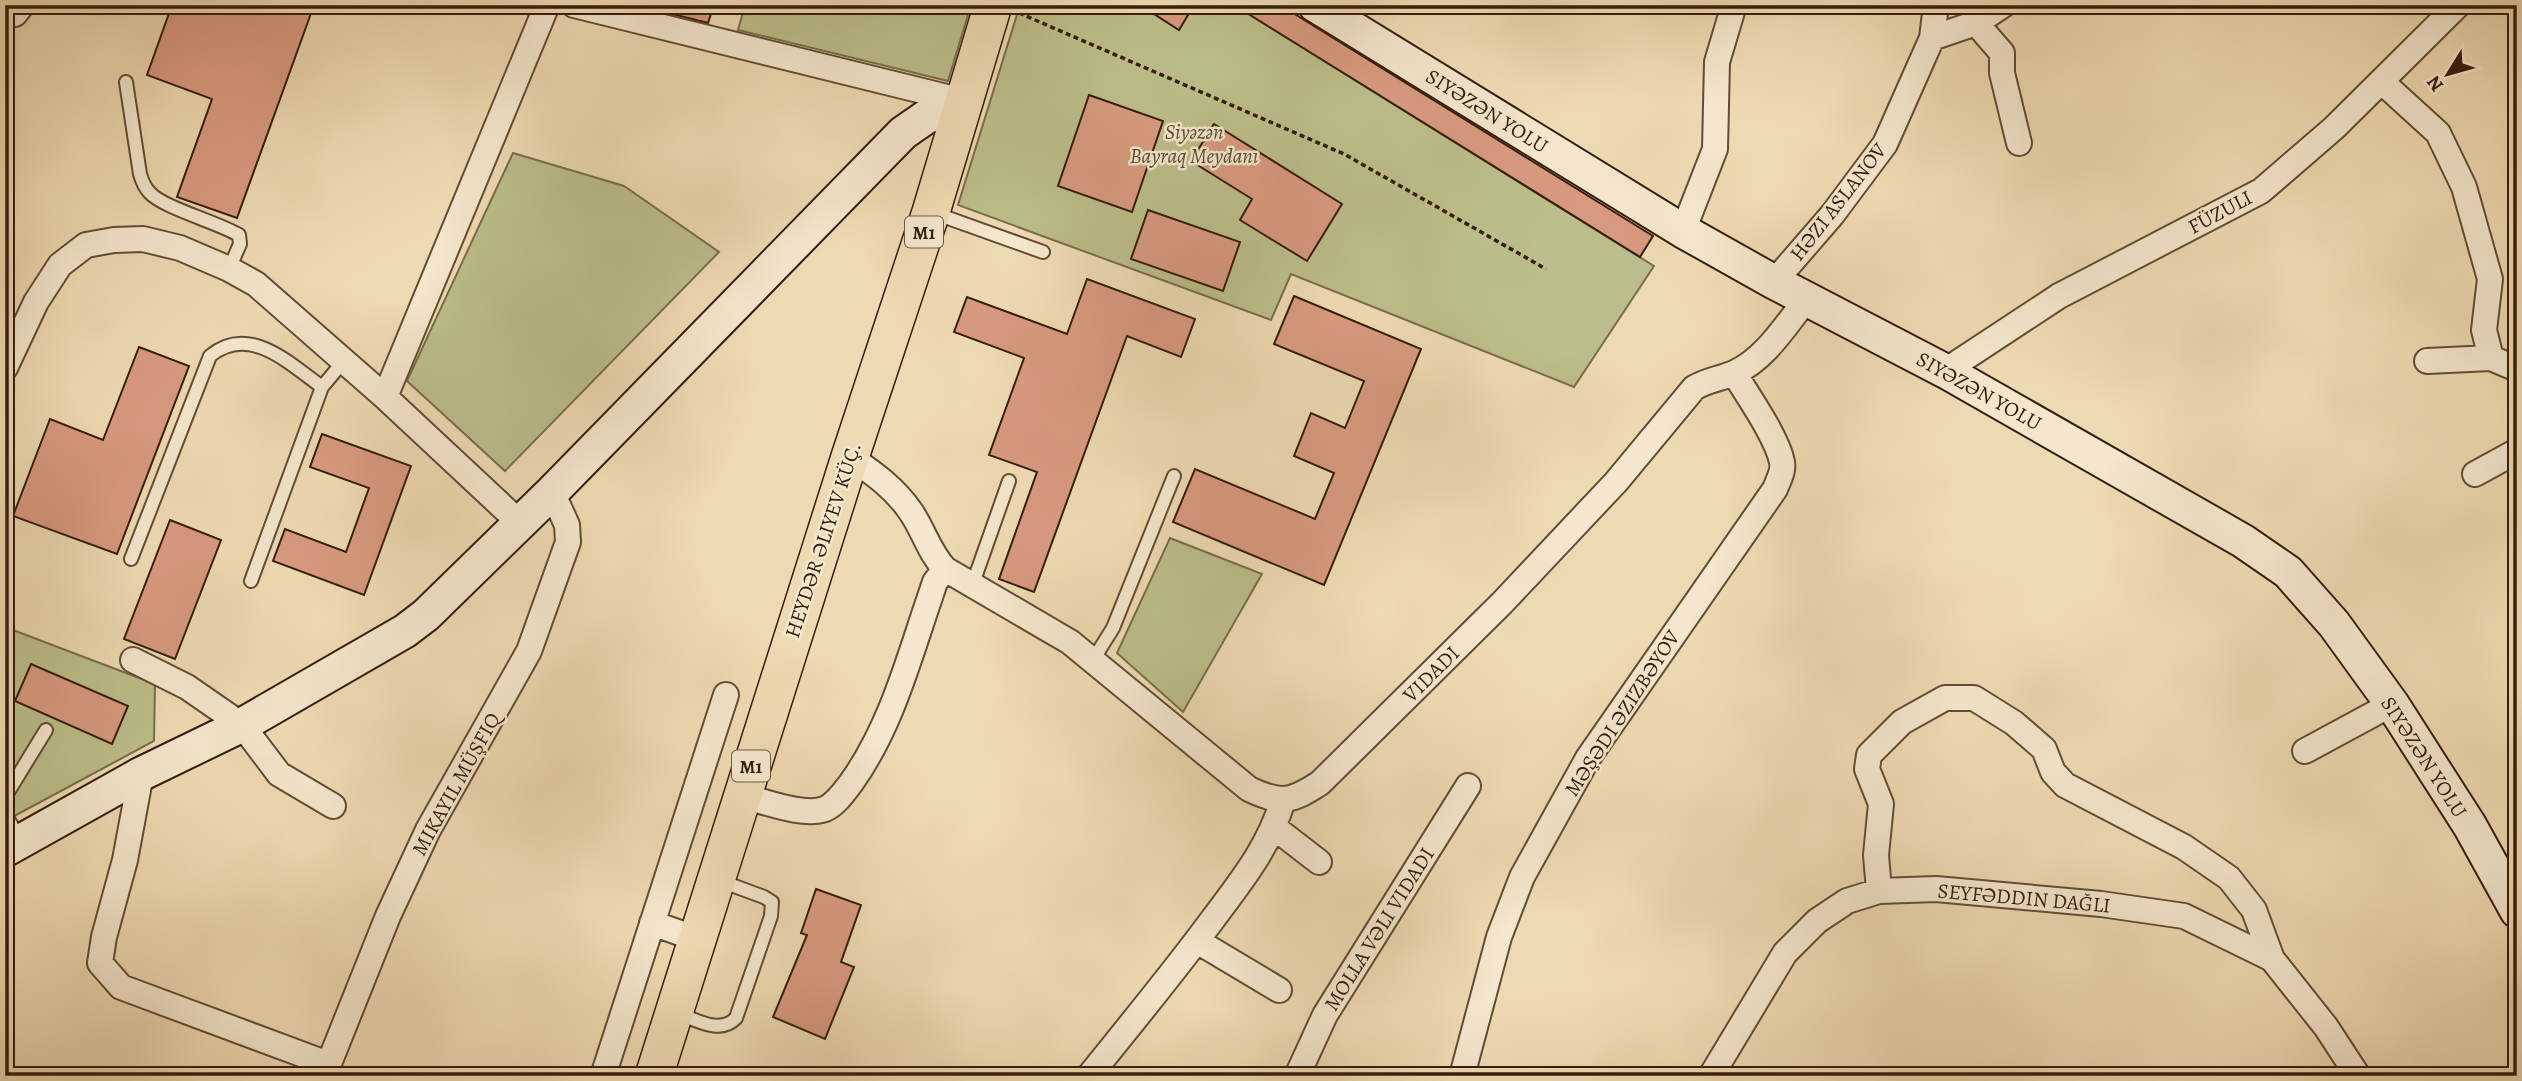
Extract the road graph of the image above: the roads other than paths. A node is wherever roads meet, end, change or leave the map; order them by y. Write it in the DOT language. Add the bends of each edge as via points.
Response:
graph roads {
  1 [pos="22,5"];
  2 [pos="547,5"];
  3 [pos="574,5"];
  4 [pos="1734,5"];
  5 [pos="1936,5"];
  6 [pos="2003,5"];
  7 [pos="2458,5"];
  8 [pos="1005,9"];
  9 [pos="1331,10"];
  10 [pos="5,16"];
  11 [pos="1976,23"];
  12 [pos="1932,38"];
  13 [pos="126,82"];
  14 [pos="2382,82"];
  15 [pos="963,100"];
  16 [pos="2019,143"];
  17 [pos="931,212"];
  18 [pos="1683,231"];
  19 [pos="1043,252"];
  20 [pos="229,269"];
  21 [pos="1774,282"];
  22 [pos="1807,299"];
  23 [pos="2491,358"];
  24 [pos="2427,361"];
  25 [pos="343,362"];
  26 [pos="5,368"];
  27 [pos="2517,369"];
  28 [pos="1945,371"];
  29 [pos="1734,373"];
  30 [pos="322,387"];
  31 [pos="385,397"];
  32 [pos="2517,451"];
  33 [pos="850,457"];
  34 [pos="2475,474"];
  35 [pos="1174,475"];
  36 [pos="1009,481"];
  37 [pos="552,492"];
  38 [pos="521,524"];
  39 [pos="131,559"];
  40 [pos="945,569"];
  41 [pos="251,581"];
  42 [pos="972,586"];
  43 [pos="133,660"];
  44 [pos="1093,660"];
  45 [pos="726,695"];
  46 [pos="2392,705"];
  47 [pos="242,725"];
  48 [pos="46,730"];
  49 [pos="2305,751"];
  50 [pos="141,774"];
  51 [pos="1468,786"];
  52 [pos="742,796"];
  53 [pos="5,797"];
  54 [pos="1283,800"];
  55 [pos="333,806"];
  56 [pos="1275,828"];
  57 [pos="10,835"];
  58 [pos="1319,862"];
  59 [pos="716,879"];
  60 [pos="1879,891"];
  61 [pos="2517,911"];
  62 [pos="652,923"];
  63 [pos="697,939"];
  64 [pos="1197,941"];
  65 [pos="2272,959"];
  66 [pos="1279,990"];
  67 [pos="674,1012"];
  68 [pos="326,1070"];
  69 [pos="603,1076"];
  70 [pos="654,1076"];
  71 [pos="1089,1076"];
  72 [pos="1297,1076"];
  73 [pos="1462,1076"];
  74 [pos="1711,1076"];
  75 [pos="2358,1076"];
  1 -- 10 [label="street" via="15,14"];
  2 -- 31 [label="street"];
  3 -- 15 [label="street"];
  4 -- 18 [label="street" via="1717,62 1715,149"];
  5 -- 12 [label="street, HƏZI ASLANOV"];
  6 -- 11 [label="street"];
  7 -- 14 [label="street, FÜZULI"];
  8 -- 15 [label="main road, HEYDƏR ƏLIYEV KÜÇ. / M1"];
  9 -- 18 [label="street, SIYƏZƏN YOLU"];
  11 -- 12 [label="street"];
  11 -- 16 [label="street" via="2002,53 2002,73"];
  12 -- 21 [label="street, HƏZI ASLANOV" via="1885,144"];
  13 -- 20 [label="lane" via="145,187 160,201 239,235"];
  14 -- 23 [label="street" via="2438,132 2465,187 2490,279 2484,330"];
  14 -- 28 [label="street, FÜZULI" via="2261,191 2059,296"];
  15 -- 17 [label="main road, HEYDƏR ƏLIYEV KÜÇ. / M1"];
  15 -- 37 [label="street" via="902,133"];
  17 -- 19 [label="lane"];
  17 -- 33 [label="main road, HEYDƏR ƏLIYEV KÜÇ. / M1"];
  18 -- 21 [label="street, SIYƏZƏN YOLU"];
  20 -- 25 [label="street" via="256,284"];
  20 -- 26 [label="street" via="180,247 144,239 86,245 60,265 36,302"];
  21 -- 22 [label="street, SIYƏZƏN YOLU"];
  22 -- 28 [label="street, SIYƏZƏN YOLU"];
  22 -- 29 [label="street, VIDADI" via="1762,354"];
  23 -- 24 [label="street"];
  23 -- 27 [label="street"];
  25 -- 30 [label="lane"];
  25 -- 31 [label="street"];
  28 -- 46 [label="street, SIYƏZƏN YOLU" via="2243,541 2288,572 2334,624"];
  29 -- 54 [label="street, VIDADI" via="1694,388 1616,482 1493,612 1320,783 1300,797"];
  29 -- 73 [label="street, MƏŞƏDI ƏZIZBƏYOV" via="1776,445 1783,465 1780,477 1588,758 1522,877 1499,937"];
  30 -- 39 [label="lane" via="265,347 220,348 210,356"];
  30 -- 41 [label="lane"];
  31 -- 38 [label="street"];
  32 -- 34 [label="street"];
  33 -- 40 [label="street" via="900,496"];
  33 -- 52 [label="main road, HEYDƏR ƏLIYEV KÜÇ. / M1"];
  35 -- 44 [label="lane" via="1113,628"];
  36 -- 42 [label="lane"];
  37 -- 38 [label="street"];
  37 -- 68 [label="street" via="567,525 568,542 529,651 428,830"];
  38 -- 47 [label="street" via="405,631"];
  40 -- 42 [label="street"];
  40 -- 52 [label="street" via="930,597 894,704 870,756 842,795 827,808 808,812"];
  42 -- 44 [label="street"];
  43 -- 47 [label="street" via="187,687"];
  44 -- 54 [label="street" via="1249,789"];
  45 -- 62 [label="street"];
  46 -- 49 [label="street"];
  46 -- 61 [label="street, SIYƏZƏN YOLU" via="2470,826"];
  47 -- 50 [label="street"];
  47 -- 55 [label="street" via="279,774"];
  48 -- 53 [label="lane"];
  50 -- 57 [label="street"];
  50 -- 68 [label="street" via="100,963 121,987"];
  51 -- 72 [label="street, MOLLA VƏLI VIDADI" via="1325,1014"];
  52 -- 59 [label="main road, HEYDƏR ƏLIYEV KÜÇ. / M1"];
  54 -- 56 [label="street"];
  56 -- 58 [label="street"];
  56 -- 64 [label="street"];
  59 -- 63 [label="main road, HEYDƏR ƏLIYEV KÜÇ. / M1"];
  59 -- 67 [label="lane" via="772,902 771,916 736,1018 729,1025 719,1027"];
  60 -- 65 [label="street" via="1936,889 2184,916"];
  60 -- 65 [label="street" via="1876,855 1881,804 1867,769 1869,755 1902,722 1945,698 1974,698 2044,749 2053,772 2065,785 2184,846 2229,878 2254,910"];
  60 -- 74 [label="street" via="1847,901 1817,921 1785,954"];
  62 -- 63 [label="street"];
  62 -- 69 [label="street"];
  63 -- 67 [label="main road, HEYDƏR ƏLIYEV KÜÇ. / M1"];
  64 -- 66 [label="street"];
  64 -- 71 [label="street"];
  65 -- 75 [label="street"];
  67 -- 70 [label="main road, HEYDƏR ƏLIYEV KÜÇ. / M1"];
}
